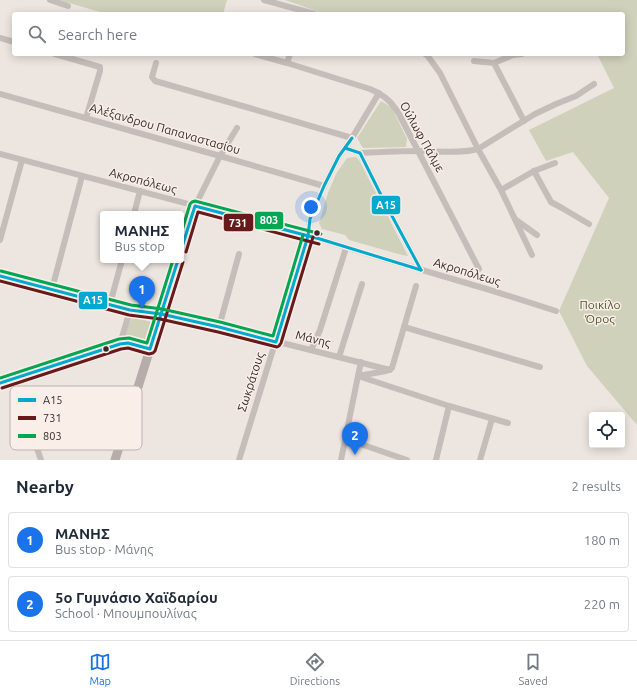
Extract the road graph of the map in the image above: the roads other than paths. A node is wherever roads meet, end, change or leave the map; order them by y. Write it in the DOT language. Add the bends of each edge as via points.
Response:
graph roads {
  1 [pos="50,0"];
  2 [pos="264,0"];
  3 [pos="68,6"];
  4 [pos="308,12"];
  5 [pos="0,38"];
  6 [pos="12,41"];
  7 [pos="62,56"];
  8 [pos="262,56"];
  9 [pos="289,56"];
  10 [pos="428,56"];
  11 [pos="511,56"];
  12 [pos="474,61"];
  13 [pos="156,63"];
  14 [pos="287,63"];
  15 [pos="494,63"];
  16 [pos="594,84"];
  17 [pos="379,93"];
  18 [pos="0,94"];
  19 [pos="86,118"];
  20 [pos="524,121"];
  21 [pos="237,128"];
  22 [pos="352,138"];
  23 [pos="345,148"];
  24 [pos="478,149"];
  25 [pos="419,151"];
  26 [pos="360,152"];
  27 [pos="0,154"];
  28 [pos="220,156"];
  29 [pos="22,160"];
  30 [pos="555,163"];
  31 [pos="534,171"];
  32 [pos="82,176"];
  33 [pos="324,186"];
  34 [pos="501,190"];
  35 [pos="140,191"];
  36 [pos="195,206"];
  37 [pos="135,211"];
  38 [pos="515,219"];
  39 [pos="589,224"];
  40 [pos="537,235"];
  41 [pos="308,236"];
  42 [pos="0,240"];
  43 [pos="184,241"];
  44 [pos="346,248"];
  45 [pos="239,254"];
  46 [pos="532,255"];
  47 [pos="121,263"];
  48 [pos="177,263"];
  49 [pos="479,269"];
  50 [pos="421,270"];
  51 [pos="0,276"];
  52 [pos="362,284"];
  53 [pos="416,286"];
  54 [pos="52,289"];
  55 [pos="110,304"];
  56 [pos="130,310"];
  57 [pos="556,311"];
  58 [pos="161,314"];
  59 [pos="219,327"];
  60 [pos="404,327"];
  61 [pos="276,342"];
  62 [pos="120,344"];
  63 [pos="150,349"];
  64 [pos="310,350"];
  65 [pos="339,357"];
  66 [pos="361,362"];
  67 [pos="540,367"];
  68 [pos="390,370"];
  69 [pos="358,376"];
  70 [pos="13,379"];
  71 [pos="0,382"];
  72 [pos="15,386"];
  73 [pos="138,386"];
  74 [pos="449,406"];
  75 [pos="492,419"];
  76 [pos="508,423"];
  77 [pos="346,439"];
  78 [pos="38,450"];
  79 [pos="118,450"];
  80 [pos="41,460"];
  81 [pos="115,460"];
  82 [pos="239,460"];
  83 [pos="341,460"];
  84 [pos="407,460"];
  85 [pos="436,460"];
  86 [pos="480,460"];
  1 -- 3 [label="street"];
  2 -- 4 [label="street"];
  5 -- 6 [label="street"];
  7 -- 19 [label="street" via="100,67"];
  8 -- 14 [label="street, Ούλωφ Πάλμε"];
  9 -- 14 [label="street"];
  10 -- 24 [label="street" via="440,73"];
  11 -- 15 [label="street"];
  12 -- 15 [label="street"];
  13 -- 22 [label="street" via="152,77 155,81"];
  14 -- 17 [label="street, Ούλωφ Πάλμε"];
  15 -- 20 [label="street"];
  16 -- 20 [label="street" via="576,96"];
  17 -- 22 [label="street, Σωκράτους"];
  17 -- 25 [label="street, Ούλωφ Πάλμε" via="394,106"];
  18 -- 19 [label="street, Αλέξανδρου Παπαναστασίου"];
  19 -- 28 [label="street, Αλέξανδρου Παπαναστασίου"];
  20 -- 24 [label="street"];
  21 -- 28 [label="street"];
  22 -- 23 [label="street, Σωκράτους"];
  23 -- 26 [label="street"];
  23 -- 33 [label="street, Σωκράτους"];
  24 -- 25 [label="street" via="461,152"];
  24 -- 34 [label="street"];
  25 -- 26 [label="street"];
  25 -- 49 [label="street, Ούλωφ Πάλμε"];
  26 -- 50 [label="street"];
  27 -- 29 [label="street, Ακροπόλεως"];
  28 -- 33 [label="street, Αλέξανδρου Παπαναστασίου"];
  28 -- 36 [label="street"];
  29 -- 32 [label="street, Ακροπόλεως"];
  29 -- 42 [label="street"];
  30 -- 31 [label="street"];
  31 -- 34 [label="street"];
  31 -- 39 [label="street" via="551,202"];
  32 -- 35 [label="street, Ακροπόλεως"];
  32 -- 54 [label="street"];
  33 -- 41 [label="street, Σωκράτους" via="310,219"];
  34 -- 38 [label="street"];
  35 -- 36 [label="street, Ακροπόλεως"];
  35 -- 37 [label="street"];
  36 -- 41 [label="street, Ακροπόλεως"];
  36 -- 43 [label="street"];
  38 -- 40 [label="street"];
  38 -- 46 [label="street"];
  41 -- 44 [label="street, Ακροπόλεως"];
  41 -- 61 [label="street, Σωκράτους"];
  44 -- 50 [label="street, Ακροπόλεως"];
  44 -- 64 [label="street" via="320,330"];
  45 -- 59 [label="street"];
  47 -- 55 [label="street"];
  48 -- 58 [label="street"];
  50 -- 57 [label="street, Ακροπόλεως"];
  51 -- 54 [label="street, Μάνης"];
  52 -- 65 [label="street"];
  53 -- 60 [label="street"];
  54 -- 55 [label="street, Μάνης"];
  55 -- 56 [label="street, Μάνης"];
  56 -- 58 [label="street, Μάνης"];
  56 -- 62 [label="street"];
  58 -- 59 [label="street, Μάνης"];
  58 -- 63 [label="street"];
  59 -- 61 [label="street, Μάνης"];
  60 -- 67 [label="street"];
  60 -- 68 [label="street"];
  61 -- 64 [label="street, Μάνης"];
  61 -- 82 [label="street, Σωκράτους"];
  62 -- 63 [label="street" via="128,343"];
  62 -- 70 [label="street"];
  63 -- 73 [label="street"];
  64 -- 65 [label="street, Μάνης"];
  65 -- 66 [label="street, Μάνης"];
  66 -- 68 [label="street, Μάνης"];
  66 -- 69 [label="street"];
  68 -- 69 [label="street"];
  69 -- 74 [label="street"];
  69 -- 77 [label="street"];
  70 -- 71 [label="street"];
  70 -- 72 [label="street"];
  74 -- 75 [label="street"];
  74 -- 85 [label="street"];
  75 -- 76 [label="street"];
  75 -- 86 [label="street"];
  77 -- 83 [label="street"];
  77 -- 84 [label="street"];
  78 -- 80 [label="street"];
  79 -- 81 [label="street"];
}
